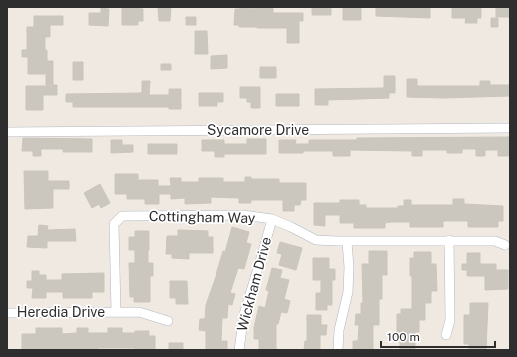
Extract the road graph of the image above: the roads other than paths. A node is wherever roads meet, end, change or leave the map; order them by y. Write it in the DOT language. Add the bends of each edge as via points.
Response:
graph roads {
  1 [pos="510,128"];
  2 [pos="7,132"];
  3 [pos="272,219"];
  4 [pos="449,240"];
  5 [pos="347,242"];
  6 [pos="505,245"];
  7 [pos="116,312"];
  8 [pos="7,313"];
  9 [pos="168,321"];
  10 [pos="446,335"];
  11 [pos="239,350"];
  12 [pos="338,350"];
  1 -- 2 [label="street, Sycamore Drive"];
  3 -- 5 [label="street, Cottingham Way" via="316,240"];
  3 -- 7 [label="street, Cottingham Way" via="243,215 122,216 114,224"];
  3 -- 11 [label="street, Wickham Drive" via="244,314"];
  4 -- 5 [label="street, Cottingham Way"];
  4 -- 6 [label="street, Cottingham Way" via="495,241"];
  4 -- 10 [label="street" via="450,320"];
  5 -- 12 [label="street" via="348,292 339,330"];
  7 -- 8 [label="street, Heredia Drive"];
  7 -- 9 [label="street, Heredia Drive" via="140,312"];
}
